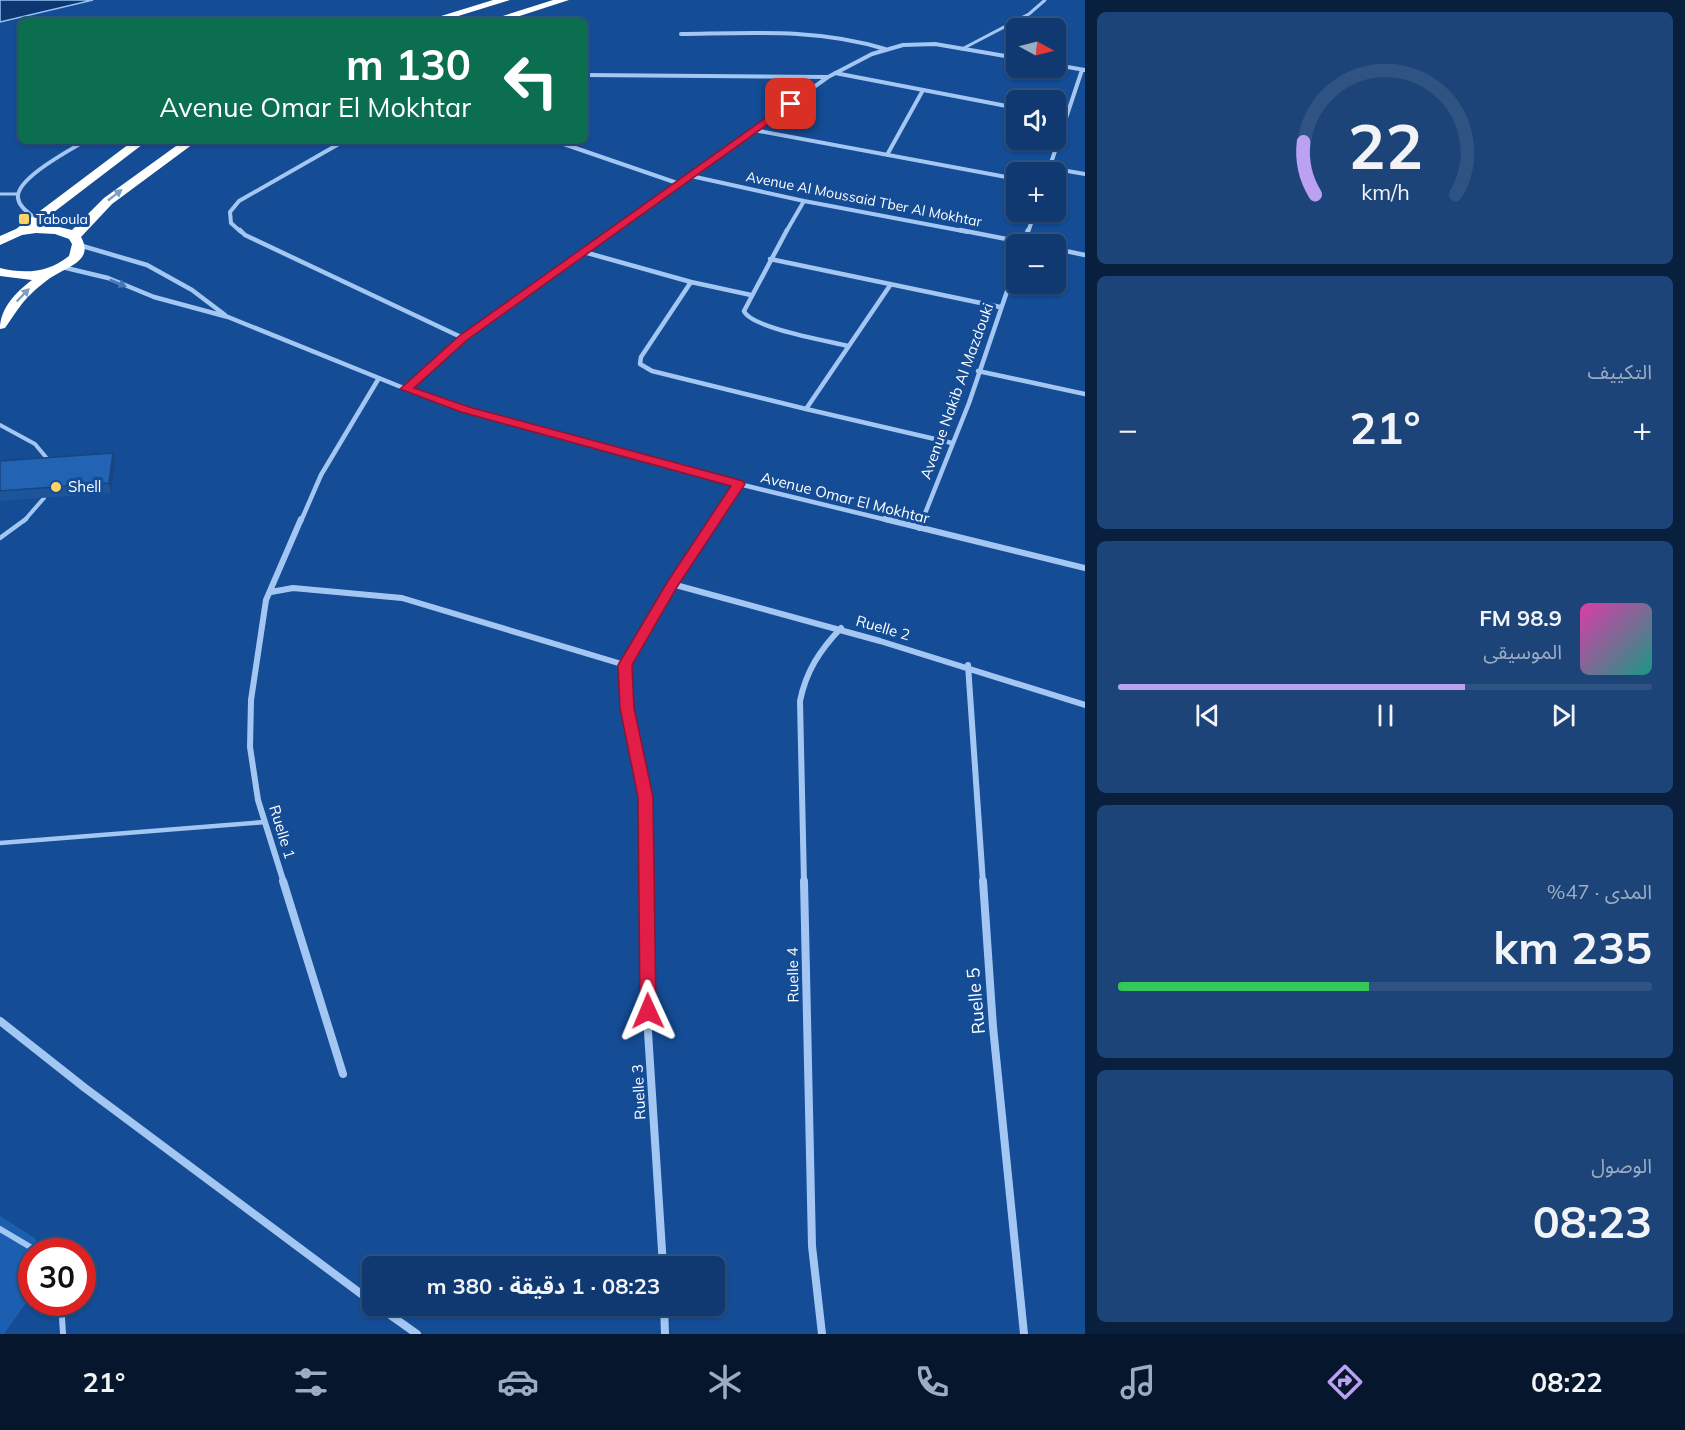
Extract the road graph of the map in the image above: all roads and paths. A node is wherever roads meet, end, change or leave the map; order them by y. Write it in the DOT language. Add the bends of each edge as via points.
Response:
graph roads {
  1 [pos="505,0"];
  2 [pos="564,0"];
  3 [pos="1045,0"];
  4 [pos="441,18"];
  5 [pos="502,18"];
  6 [pos="681,34"];
  7 [pos="885,49"];
  8 [pos="962,49"];
  9 [pos="1006,56"];
  10 [pos="1066,67"];
  11 [pos="1084,70"];
  12 [pos="835,74"];
  13 [pos="588,75"];
  14 [pos="828,77"];
  15 [pos="923,90"];
  16 [pos="1006,106"];
  17 [pos="1066,117"];
  18 [pos="754,130"];
  19 [pos="81,144"];
  20 [pos="137,144"];
  21 [pos="187,144"];
  22 [pos="339,144"];
  23 [pos="564,144"];
  24 [pos="887,155"];
  25 [pos="1066,172"];
  26 [pos="1085,174"];
  27 [pos="692,176"];
  28 [pos="1006,177"];
  29 [pos="680,184"];
  30 [pos="0,194"];
  31 [pos="18,194"];
  32 [pos="804,201"];
  33 [pos="36,219"];
  34 [pos="20,232"];
  35 [pos="1006,240"];
  36 [pos="0,241"];
  37 [pos="77,241"];
  38 [pos="1066,251"];
  39 [pos="584,252"];
  40 [pos="1085,255"];
  41 [pos="770,259"];
  42 [pos="57,270"];
  43 [pos="0,272"];
  44 [pos="691,282"];
  45 [pos="891,284"];
  46 [pos="1006,291"];
  47 [pos="751,295"];
  48 [pos="1000,307"];
  49 [pos="228,317"];
  50 [pos="0,325"];
  51 [pos="463,338"];
  52 [pos="848,346"];
  53 [pos="978,371"];
  54 [pos="379,378"];
  55 [pos="406,389"];
  56 [pos="1085,394"];
  57 [pos="806,409"];
  58 [pos="0,425"];
  59 [pos="952,442"];
  60 [pos="52,467"];
  61 [pos="739,484"];
  62 [pos="44,498"];
  63 [pos="919,528"];
  64 [pos="0,538"];
  65 [pos="1085,568"];
  66 [pos="672,584"];
  67 [pos="271,592"];
  68 [pos="840,628"];
  69 [pos="625,665"];
  70 [pos="968,665"];
  71 [pos="1085,705"];
  72 [pos="265,822"];
  73 [pos="0,843"];
  74 [pos="0,1021"];
  75 [pos="343,1074"];
  76 [pos="0,1228"];
  77 [pos="18,1239"];
  78 [pos="662,1256"];
  79 [pos="362,1295"];
  80 [pos="62,1316"];
  81 [pos="392,1316"];
  82 [pos="664,1316"];
  83 [pos="63,1334"];
  84 [pos="417,1334"];
  85 [pos="665,1334"];
  86 [pos="822,1334"];
  87 [pos="1024,1334"];
  1 -- 4 [label="highway"];
  2 -- 5 [label="highway"];
  3 -- 8 [label="lane" via="1029,14"];
  6 -- 7 [label="street" via="815,34 854,39"];
  7 -- 8 [label="street" via="912,45"];
  7 -- 12 [label="street"];
  8 -- 9 [label="street"];
  10 -- 11 [label="street"];
  11 -- 17 [label="street"];
  12 -- 14 [label="street"];
  12 -- 15 [label="street"];
  13 -- 14 [label="street"];
  14 -- 18 [label="street"];
  15 -- 16 [label="street"];
  15 -- 24 [label="street"];
  18 -- 24 [label="street"];
  18 -- 27 [label="street"];
  19 -- 31 [label="street" via="29,179"];
  20 -- 33 [label="highway"];
  37 -- 21 [label="highway, one-way" via="108,201"];
  22 -- 51 [label="street" via="239,201 230,212 231,223 245,235"];
  23 -- 29 [label="street"];
  24 -- 28 [label="street"];
  25 -- 26 [label="street"];
  27 -- 29 [label="street"];
  27 -- 32 [label="street, Avenue Al Moussaid Tber Al Mokhtar"];
  29 -- 39 [label="street"];
  30 -- 31 [label="lane"];
  31 -- 33 [label="street" via="23,207"];
  32 -- 35 [label="street, Avenue Al Moussaid Tber Al Mokhtar"];
  32 -- 41 [label="street"];
  33 -- 34 [label="highway"];
  34 -- 36 [label="highway"];
  34 -- 37 [label="highway" via="51,229"];
  37 -- 42 [label="highway" via="78,253"];
  37 -- 49 [label="street, Avenue Omar El Mokhtar" via="147,265 192,290"];
  38 -- 40 [label="street"];
  39 -- 44 [label="street"];
  39 -- 51 [label="street"];
  41 -- 45 [label="street"];
  41 -- 47 [label="street"];
  42 -- 43 [label="highway" via="34,276"];
  42 -- 49 [label="street, Avenue Omar El Mokhtar, one-way" via="108,278 154,297"];
  50 -- 42 [label="highway, one-way" via="25,292"];
  44 -- 47 [label="street"];
  44 -- 57 [label="street" via="640,364 652,371"];
  45 -- 48 [label="street"];
  45 -- 52 [label="street"];
  46 -- 48 [label="street, Avenue Nakib Al Mazdouki"];
  47 -- 52 [label="street" via="744,311 752,320"];
  48 -- 53 [label="street, Avenue Nakib Al Mazdouki"];
  49 -- 54 [label="street, Avenue Omar El Mokhtar"];
  51 -- 55 [label="street"];
  52 -- 57 [label="street"];
  53 -- 56 [label="street"];
  53 -- 59 [label="street, Avenue Nakib Al Mazdouki"];
  54 -- 55 [label="street, Avenue Omar El Mokhtar"];
  54 -- 67 [label="street, Ruelle 1" via="321,475"];
  55 -- 61 [label="street, Avenue Omar El Mokhtar" via="465,409"];
  57 -- 59 [label="street"];
  58 -- 60 [label="lane" via="46,453"];
  59 -- 63 [label="street, Avenue Nakib Al Mazdouki"];
  61 -- 63 [label="street, Avenue Omar El Mokhtar"];
  61 -- 66 [label="street"];
  62 -- 64 [label="lane" via="28,518"];
  63 -- 65 [label="street, Avenue Omar El Mokhtar"];
  66 -- 68 [label="street, Ruelle 2"];
  66 -- 69 [label="street"];
  67 -- 69 [label="street" via="293,588 402,598"];
  67 -- 72 [label="street, Ruelle 1" via="266,600 250,717 250,747"];
  68 -- 70 [label="street, Ruelle 2"];
  68 -- 86 [label="street, Ruelle 4" via="812,662 800,701 812,1246"];
  69 -- 78 [label="street, Ruelle 3" via="627,708 646,797 648,1032"];
  70 -- 71 [label="street, Ruelle 2"];
  70 -- 87 [label="street, Ruelle 5" via="993,1027"];
  72 -- 73 [label="lane"];
  72 -- 75 [label="street, Ruelle 1"];
  74 -- 79 [label="street"];
  76 -- 77 [label="lane"];
  80 -- 83 [label="lane"];
  81 -- 84 [label="street"];
  82 -- 85 [label="street"];
}
